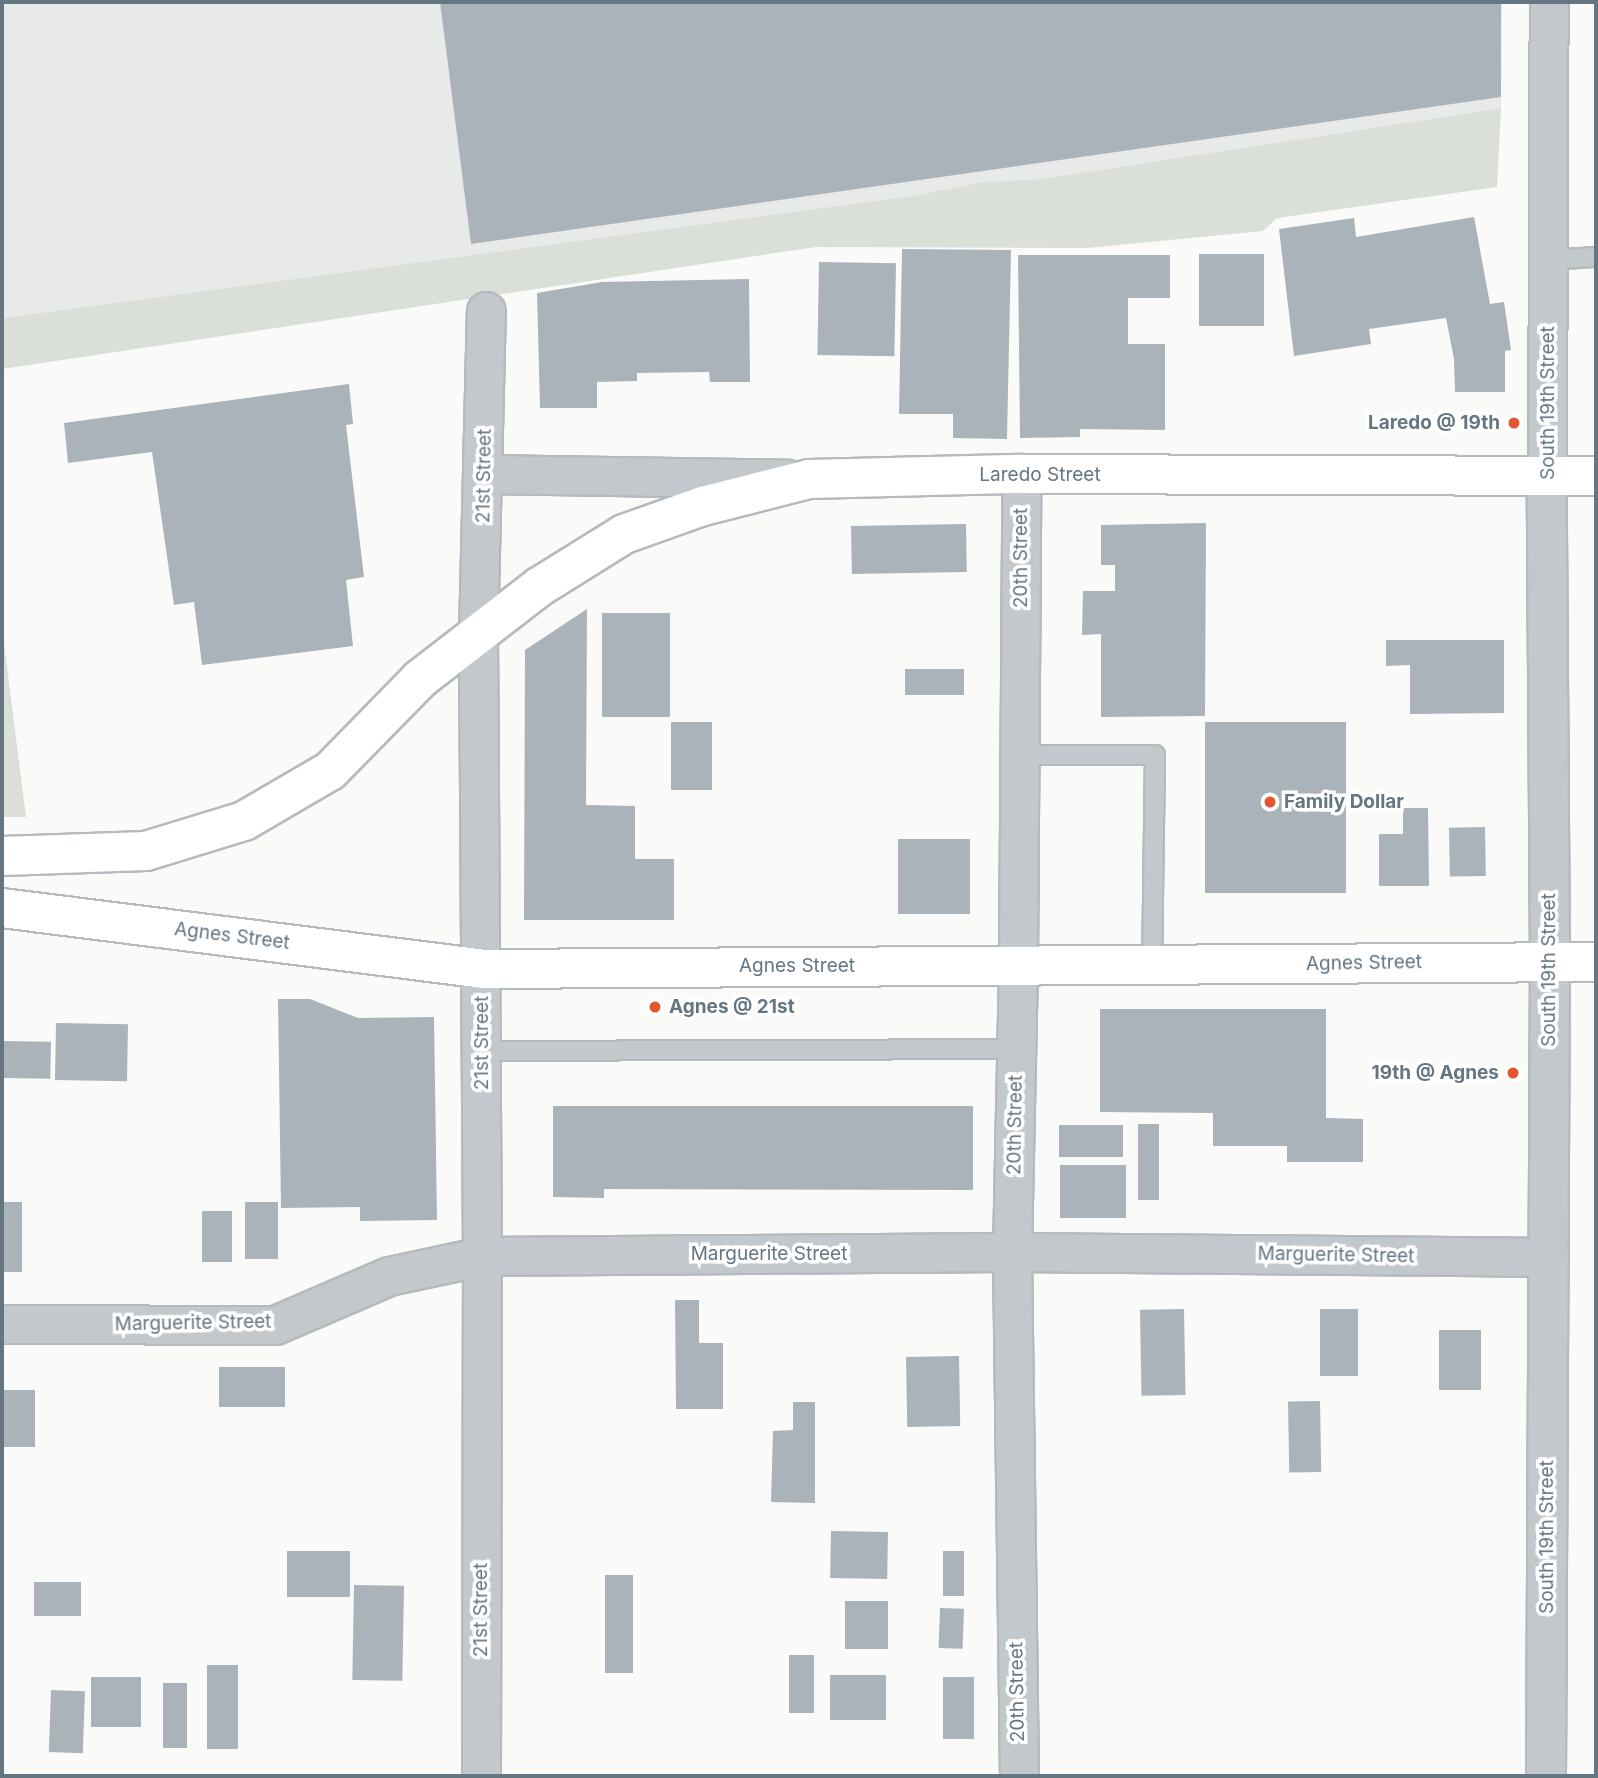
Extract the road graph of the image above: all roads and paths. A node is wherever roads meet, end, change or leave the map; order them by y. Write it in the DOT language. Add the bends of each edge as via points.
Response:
graph roads {
  1 [pos="1549,2"];
  2 [pos="1596,257"];
  3 [pos="1549,260"];
  4 [pos="486,311"];
  5 [pos="485,474"];
  6 [pos="1021,474"];
  7 [pos="1596,476"];
  8 [pos="1547,477"];
  9 [pos="808,479"];
  10 [pos="478,634"];
  11 [pos="1020,755"];
  12 [pos="2,856"];
  13 [pos="2,908"];
  14 [pos="1550,961"];
  15 [pos="1596,961"];
  16 [pos="1018,965"];
  17 [pos="1152,965"];
  18 [pos="482,969"];
  19 [pos="1016,1049"];
  20 [pos="482,1051"];
  21 [pos="1012,1252"];
  22 [pos="482,1256"];
  23 [pos="1549,1257"];
  24 [pos="2,1324"];
  25 [pos="481,1776"];
  26 [pos="1018,1776"];
  27 [pos="1546,1776"];
  1 -- 3 [label="street, South 19th Street"];
  2 -- 3 [label="lane"];
  3 -- 8 [label="street, South 19th Street"];
  4 -- 5 [label="street, 21st Street"];
  5 -- 9 [label="street, Laredo Street"];
  5 -- 10 [label="street, 21st Street"];
  6 -- 8 [label="main road, Laredo Street"];
  6 -- 9 [label="main road, Laredo Street"];
  6 -- 11 [label="street, 20th Street"];
  7 -- 8 [label="main road, Laredo Street"];
  8 -- 14 [label="street, South 19th Street"];
  9 -- 10 [label="main road" via="703,506 624,534 539,587"];
  10 -- 12 [label="main road" via="420,679 330,771 244,821 146,851"];
  10 -- 18 [label="street, 21st Street"];
  11 -- 16 [label="street, 20th Street"];
  11 -- 17 [label="lane" via="1155,755"];
  13 -- 18 [label="main road, Agnes Street"];
  14 -- 15 [label="main road, Agnes Street"];
  14 -- 17 [label="main road, Agnes Street"];
  14 -- 23 [label="street, South 19th Street"];
  16 -- 17 [label="main road, Agnes Street"];
  16 -- 18 [label="main road, Agnes Street"];
  16 -- 19 [label="street, 20th Street"];
  18 -- 20 [label="street, 21st Street"];
  19 -- 20 [label="lane"];
  19 -- 21 [label="street, 20th Street"];
  20 -- 22 [label="street, 21st Street"];
  21 -- 22 [label="street, Marguerite Street"];
  21 -- 23 [label="street, Marguerite Street"];
  21 -- 26 [label="street, 20th Street"];
  22 -- 24 [label="street, Marguerite Street" via="389,1276 275,1325"];
  22 -- 25 [label="street, 21st Street"];
  23 -- 27 [label="street, South 19th Street"];
}
